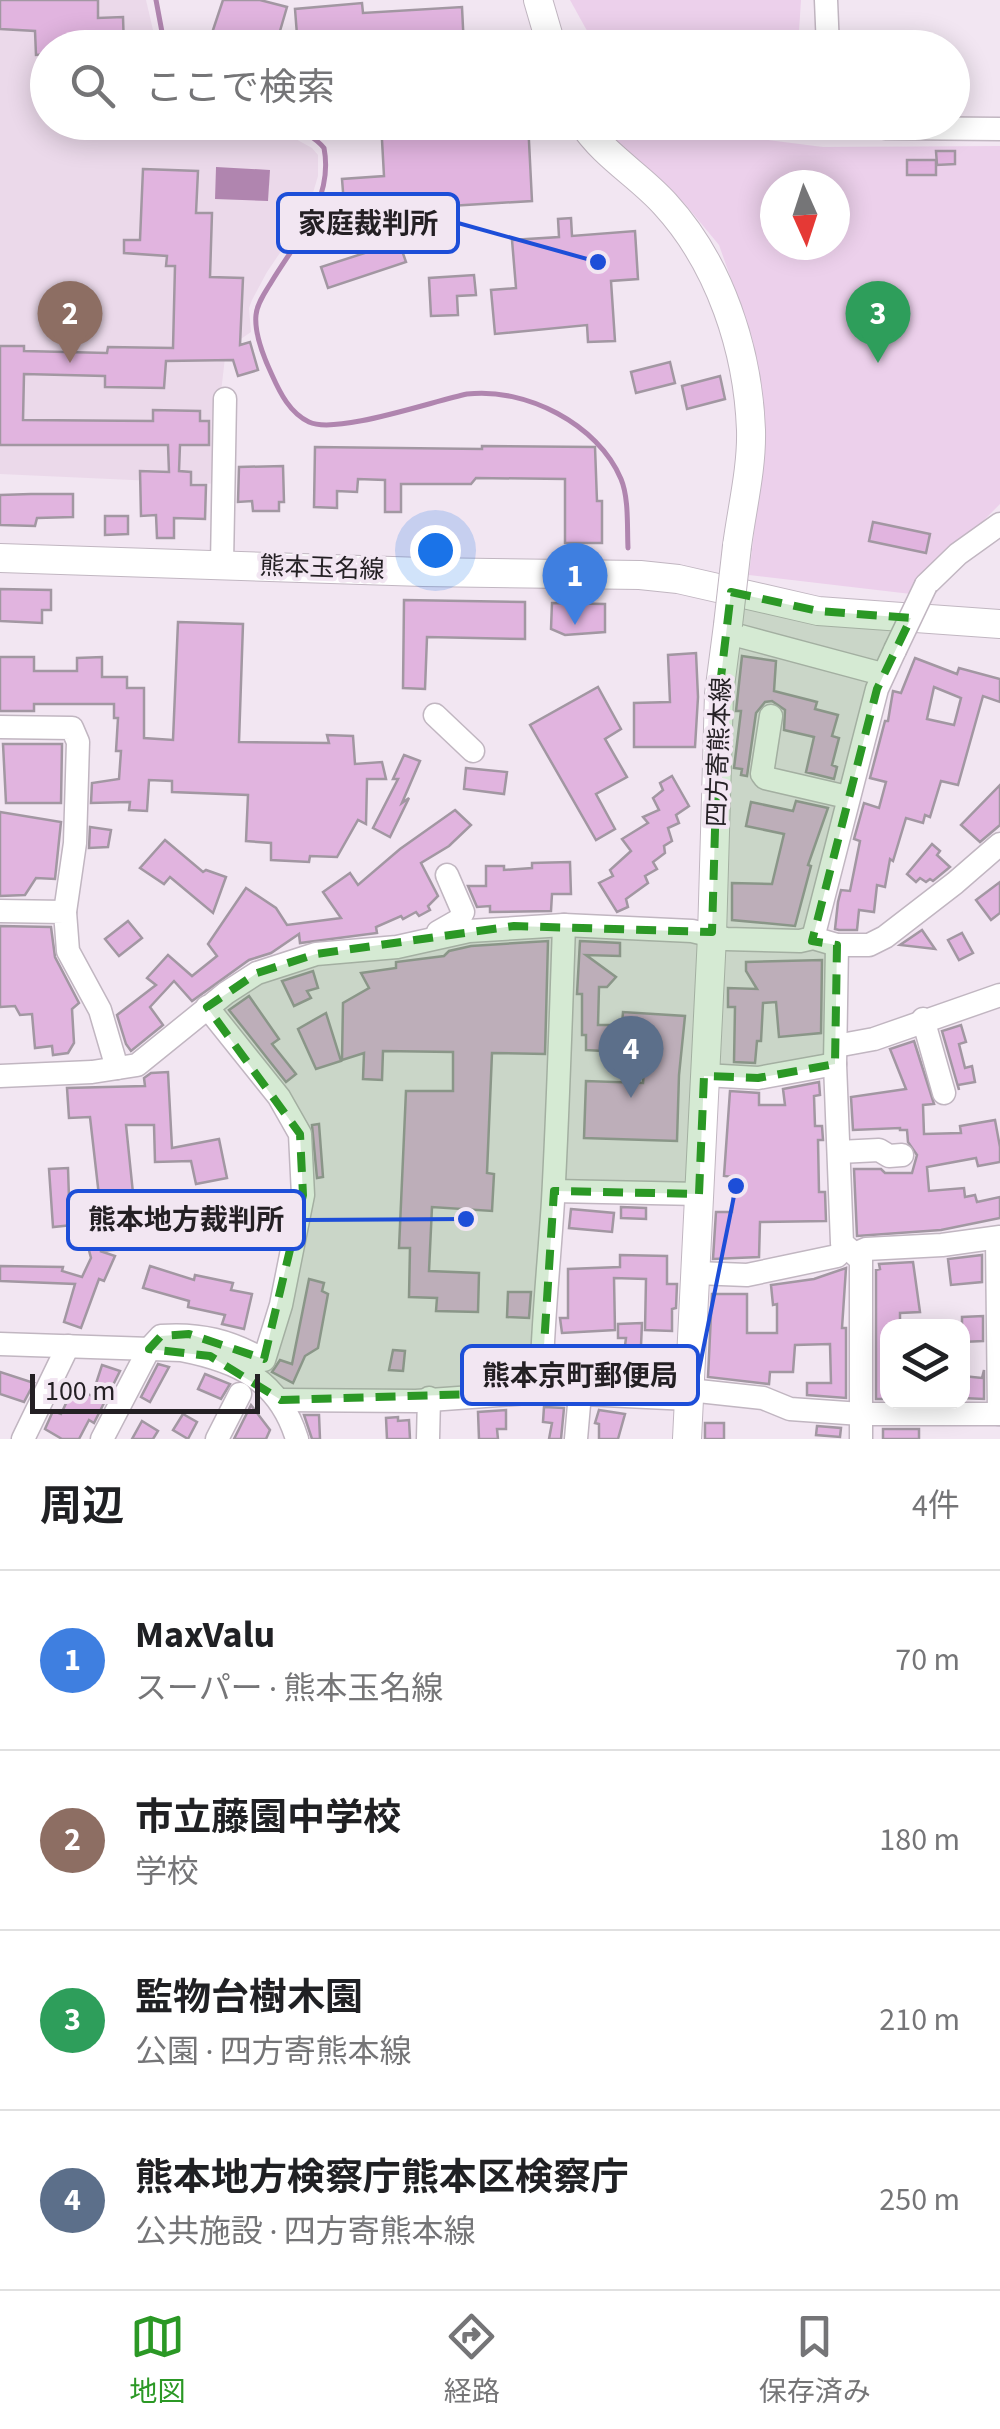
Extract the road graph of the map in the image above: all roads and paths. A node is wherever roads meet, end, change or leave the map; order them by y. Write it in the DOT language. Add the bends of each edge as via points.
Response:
graph roads {
  1 [pos="538,0"];
  2 [pos="826,0"];
  3 [pos="547,30"];
  4 [pos="827,30"];
  5 [pos="970,129"];
  6 [pos="1000,129"];
  7 [pos="597,140"];
  8 [pos="225,399"];
  9 [pos="1000,524"];
  10 [pos="0,558"];
  11 [pos="222,564"];
  12 [pos="1000,624"];
  13 [pos="727,630"];
  14 [pos="882,674"];
  15 [pos="435,714"];
  16 [pos="771,716"];
  17 [pos="0,727"];
  18 [pos="473,751"];
  19 [pos="847,797"];
  20 [pos="1000,844"];
  21 [pos="447,875"];
  22 [pos="0,911"];
  23 [pos="65,912"];
  24 [pos="564,925"];
  25 [pos="712,936"];
  26 [pos="813,938"];
  27 [pos="437,939"];
  28 [pos="837,945"];
  29 [pos="1000,994"];
  30 [pos="207,1007"];
  31 [pos="923,1020"];
  32 [pos="836,1055"];
  33 [pos="117,1068"];
  34 [pos="704,1075"];
  35 [pos="0,1076"];
  36 [pos="944,1093"];
  37 [pos="838,1152"];
  38 [pos="902,1155"];
  39 [pos="554,1191"];
  40 [pos="699,1194"];
  41 [pos="998,1238"];
  42 [pos="851,1251"];
  43 [pos="696,1273"];
  44 [pos="0,1344"];
  45 [pos="68,1346"];
  46 [pos="148,1349"];
  47 [pos="541,1392"];
  48 [pos="580,1392"];
  49 [pos="240,1394"];
  50 [pos="689,1395"];
  51 [pos="430,1398"];
  52 [pos="281,1400"];
  53 [pos="861,1414"];
  54 [pos="994,1414"];
  55 [pos="24,1439"];
  56 [pos="102,1439"];
  57 [pos="217,1439"];
  58 [pos="297,1439"];
  59 [pos="428,1439"];
  60 [pos="576,1439"];
  61 [pos="686,1439"];
  62 [pos="860,1439"];
  63 [pos="983,1439"];
  1 -- 3 [label="main road"];
  2 -- 4 [label="street"];
  5 -- 6 [label="street"];
  7 -- 13 [label="main road, 四方寄熊本線, bridge" via="664,204 702,253 726,306 746,378 751,434"];
  8 -- 11 [label="street"];
  9 -- 14 [label="street, bridge" via="926,585"];
  10 -- 11 [label="main road, 熊本玉名線"];
  11 -- 12 [label="main road, 熊本玉名線" via="678,578 818,611"];
  13 -- 14 [label="street"];
  13 -- 25 [label="main road, 四方寄熊本線" via="718,694"];
  14 -- 19 [label="street"];
  15 -- 18 [label="street"];
  16 -- 19 [label="street" via="762,774"];
  17 -- 23 [label="street" via="72,728 78,742"];
  19 -- 26 [label="street"];
  20 -- 28 [label="street" via="886,936 869,946"];
  21 -- 27 [label="street" via="463,912"];
  22 -- 23 [label="street"];
  23 -- 33 [label="street" via="68,950 100,1010"];
  24 -- 25 [label="street"];
  24 -- 27 [label="street"];
  24 -- 39 [label="street"];
  25 -- 26 [label="street"];
  25 -- 34 [label="main road, 四方寄熊本線"];
  26 -- 28 [label="street"];
  27 -- 30 [label="street" via="282,964"];
  28 -- 32 [label="street"];
  29 -- 31 [label="street"];
  30 -- 33 [label="street" via="146,1060"];
  30 -- 46 [label="street" via="291,1115 300,1134 303,1195 264,1360 222,1340 189,1334 161,1336"];
  31 -- 32 [label="street"];
  31 -- 36 [label="street"];
  32 -- 34 [label="street" via="758,1078"];
  32 -- 37 [label="street"];
  33 -- 35 [label="street"];
  34 -- 40 [label="main road, 四方寄熊本線"];
  37 -- 38 [label="street"];
  37 -- 42 [label="street" via="842,1243"];
  39 -- 40 [label="street"];
  39 -- 47 [label="street"];
  40 -- 43 [label="main road, 四方寄熊本線"];
  41 -- 42 [label="street"];
  41 -- 54 [label="street"];
  42 -- 43 [label="street" via="747,1274"];
  42 -- 53 [label="street" via="860,1260"];
  43 -- 50 [label="main road, 四方寄熊本線"];
  44 -- 45 [label="street"];
  45 -- 46 [label="street"];
  45 -- 55 [label="street"];
  46 -- 52 [label="street" via="210,1356"];
  46 -- 56 [label="street"];
  47 -- 48 [label="street"];
  47 -- 51 [label="street"];
  48 -- 50 [label="street"];
  48 -- 60 [label="street"];
  49 -- 57 [label="street"];
  50 -- 53 [label="street" via="763,1398 790,1410"];
  50 -- 61 [label="main road, 四方寄熊本線"];
  51 -- 52 [label="street"];
  51 -- 59 [label="street"];
  52 -- 58 [label="street"];
  53 -- 54 [label="street"];
  53 -- 62 [label="street"];
  54 -- 63 [label="street"];
}
